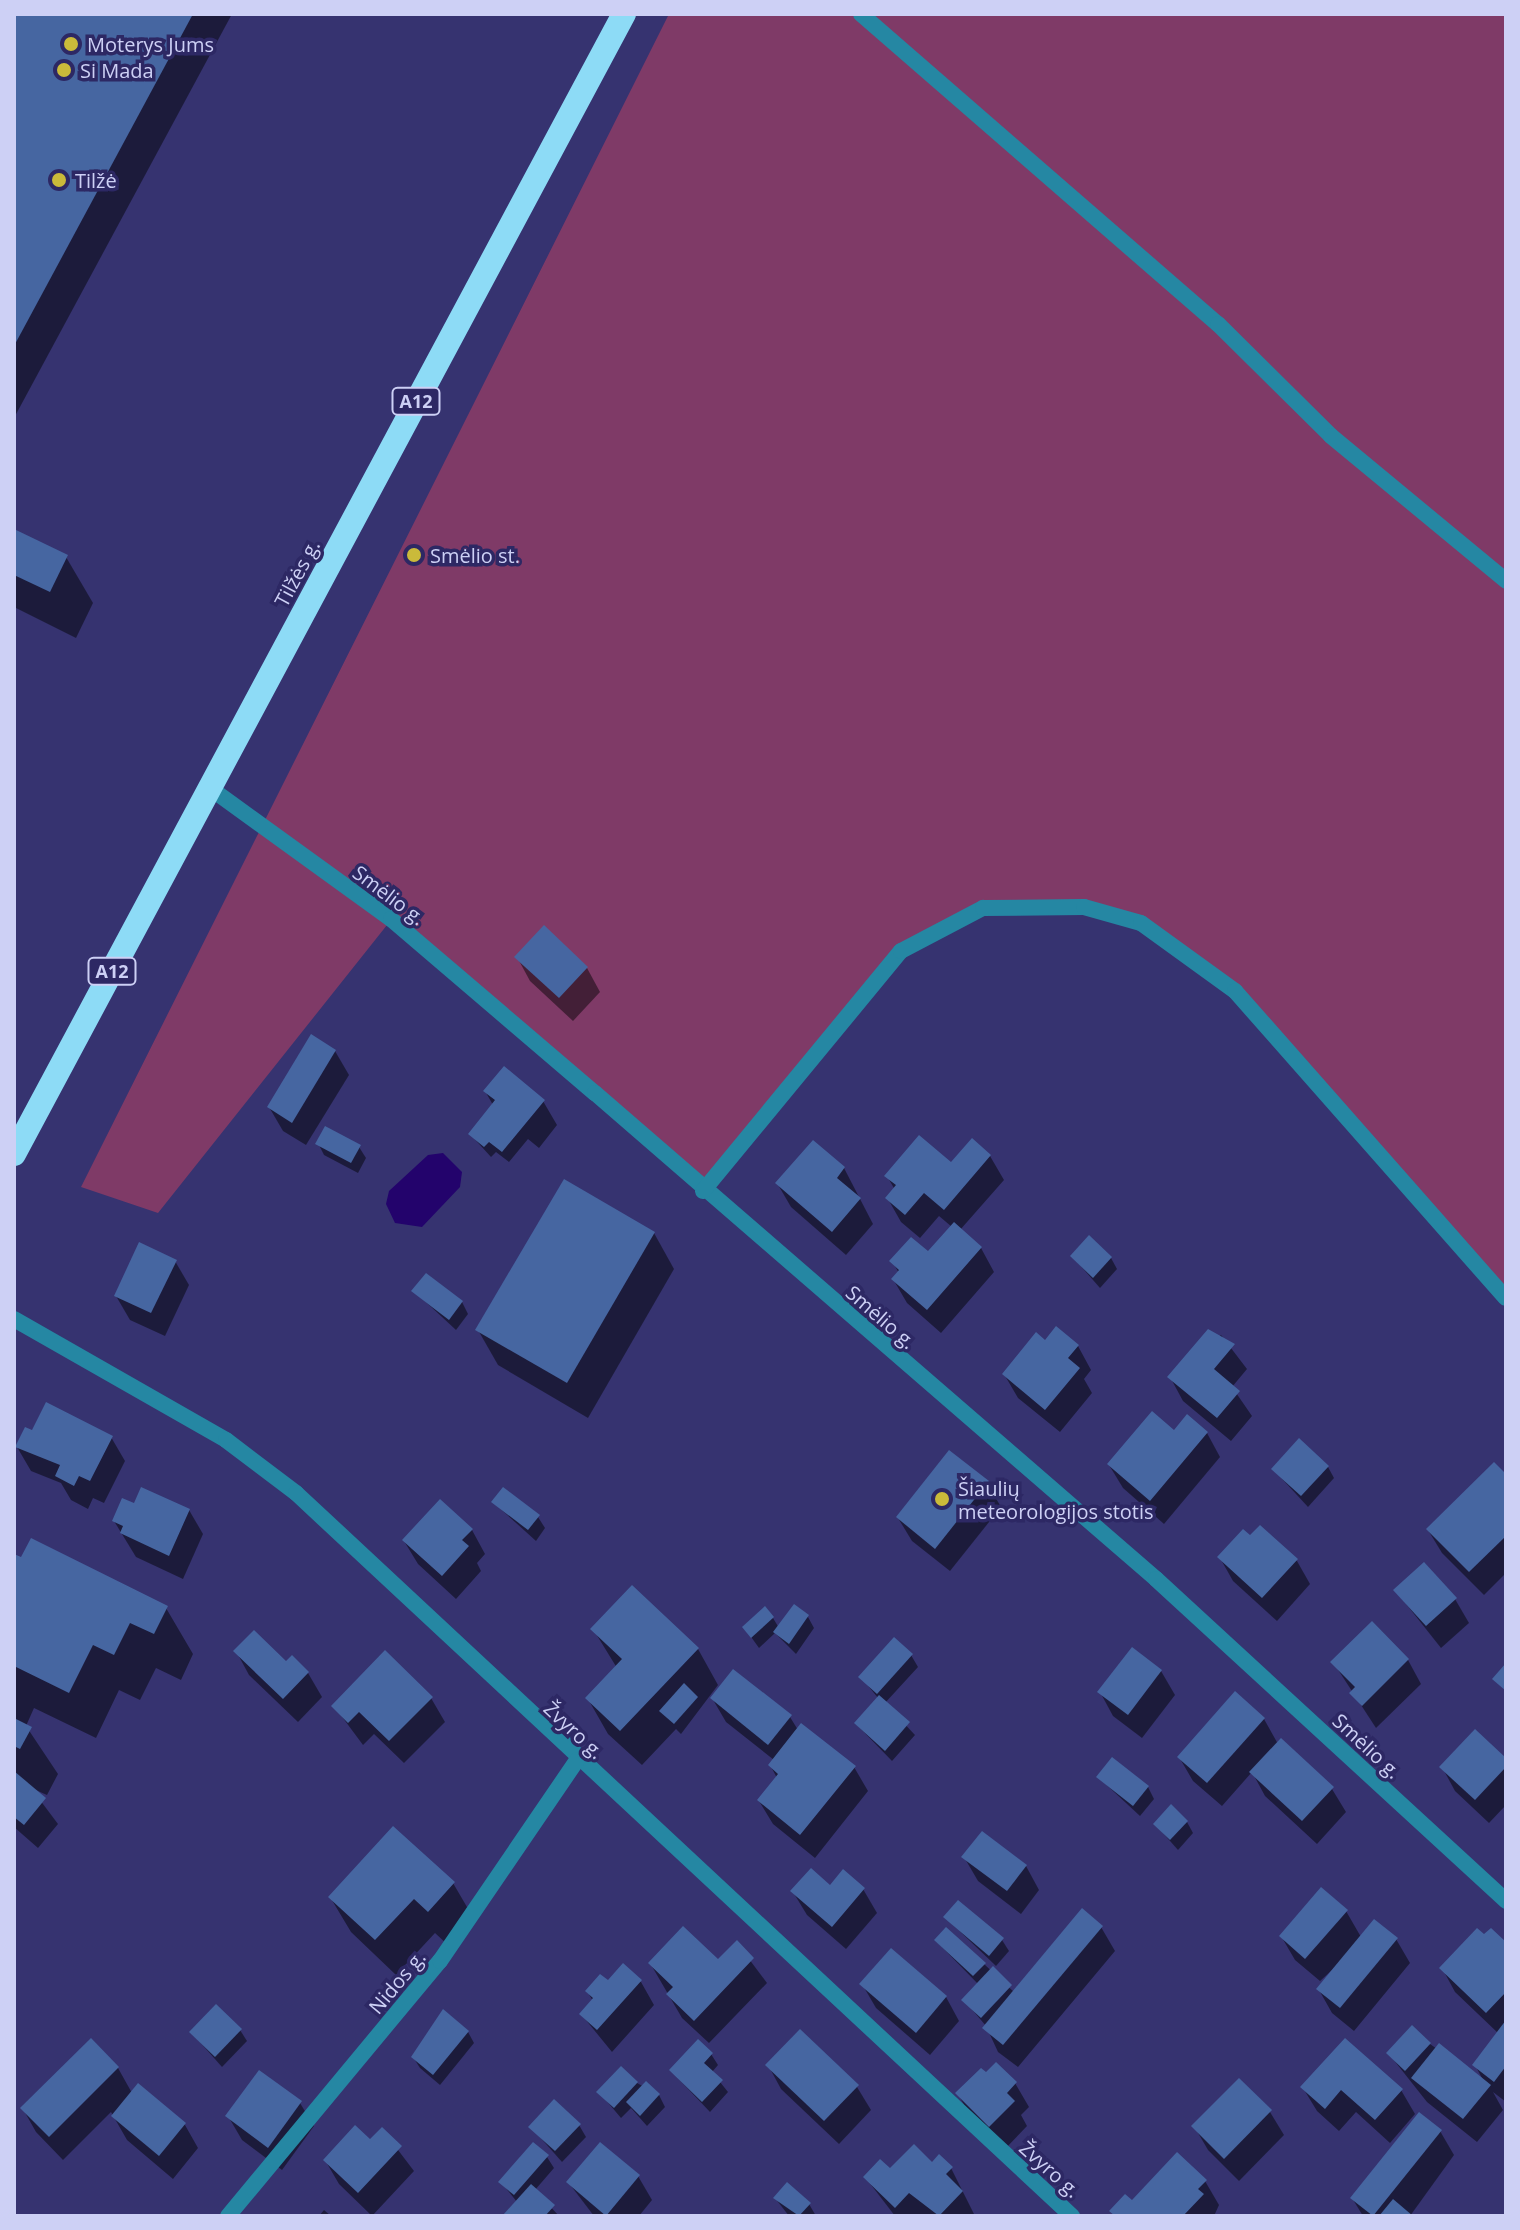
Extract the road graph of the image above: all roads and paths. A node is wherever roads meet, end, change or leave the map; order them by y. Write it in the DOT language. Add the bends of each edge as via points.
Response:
graph roads {
  1 [pos="624,14"];
  2 [pos="861,14"];
  3 [pos="1506,581"];
  4 [pos="210,788"];
  5 [pos="14,1154"];
  6 [pos="703,1191"];
  7 [pos="1506,1298"];
  8 [pos="14,1319"];
  9 [pos="577,1760"];
  10 [pos="1506,1901"];
  11 [pos="228,2216"];
  12 [pos="1072,2216"];
  1 -- 4 [label="highway, Tilžės g. / A12"];
  2 -- 3 [label="street" via="1218,324 1331,436"];
  4 -- 5 [label="highway, Tilžės g. / A12"];
  4 -- 6 [label="street, Smėlio g." via="391,919"];
  6 -- 7 [label="street" via="901,951 983,908 1084,907 1141,923 1235,991"];
  6 -- 10 [label="street, Smėlio g." via="1156,1579"];
  8 -- 9 [label="street, Žvyro g." via="226,1440 296,1493"];
  9 -- 11 [label="street, Nidos g." via="440,1961"];
  9 -- 12 [label="street, Žvyro g."];
}
